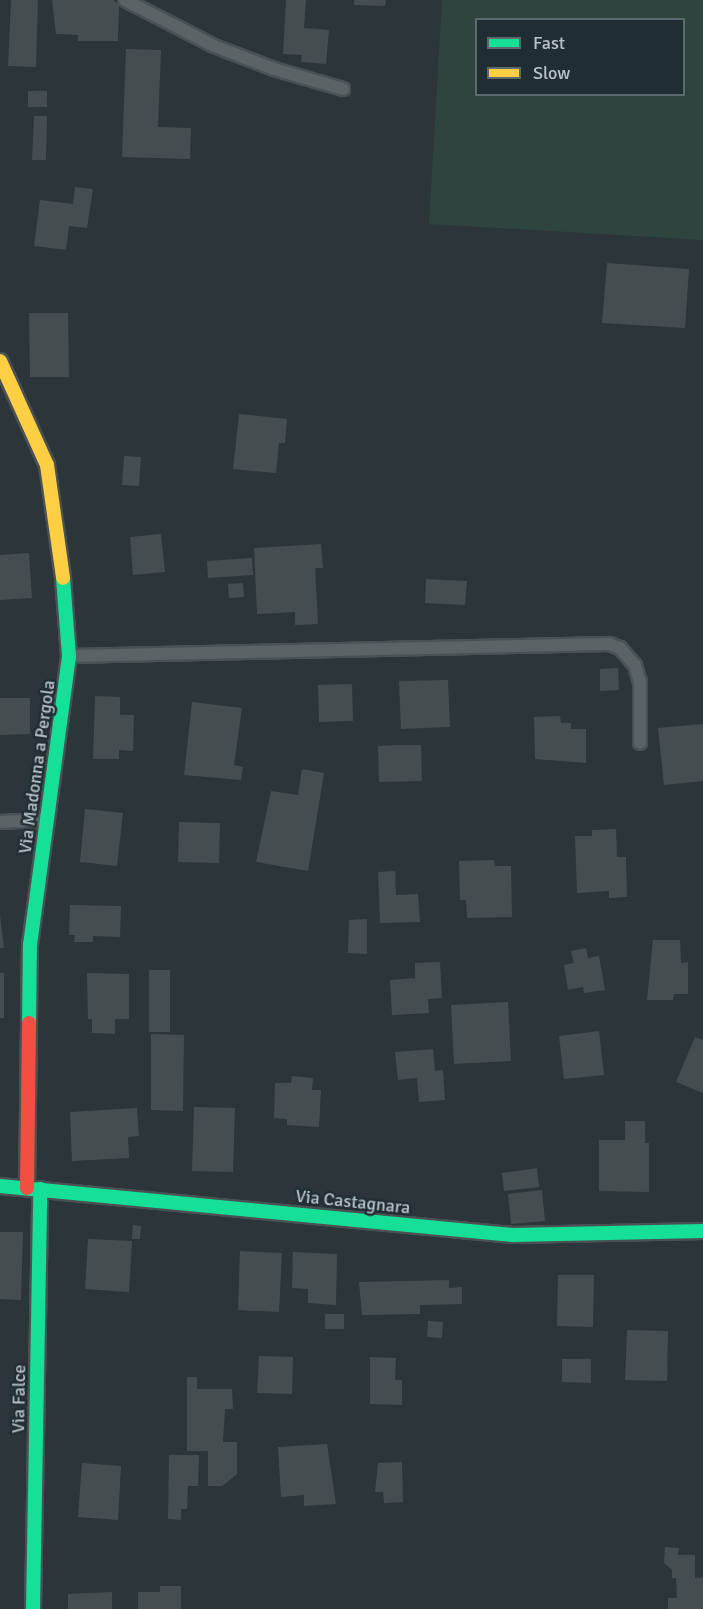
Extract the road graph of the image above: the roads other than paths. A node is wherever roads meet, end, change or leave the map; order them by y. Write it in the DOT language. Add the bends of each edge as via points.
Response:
graph roads {
  1 [pos="125,0"];
  2 [pos="343,89"];
  3 [pos="0,361"];
  4 [pos="69,656"];
  5 [pos="640,743"];
  6 [pos="49,819"];
  7 [pos="0,822"];
  8 [pos="0,1186"];
  9 [pos="34,1189"];
  10 [pos="703,1231"];
  11 [pos="33,1609"];
  1 -- 2 [label="lane" via="214,46"];
  3 -- 4 [label="street, Via Madonna a Pergola" via="47,465 67,602"];
  4 -- 5 [label="lane" via="609,644 621,648 635,665 640,682"];
  4 -- 6 [label="street, Via Madonna a Pergola"];
  6 -- 7 [label="lane"];
  6 -- 9 [label="street, Via Madonna a Pergola" via="30,945"];
  8 -- 9 [label="street, Via Castagnara"];
  9 -- 10 [label="street, Via Castagnara" via="513,1235"];
  9 -- 11 [label="street, Via Falce"];
}
